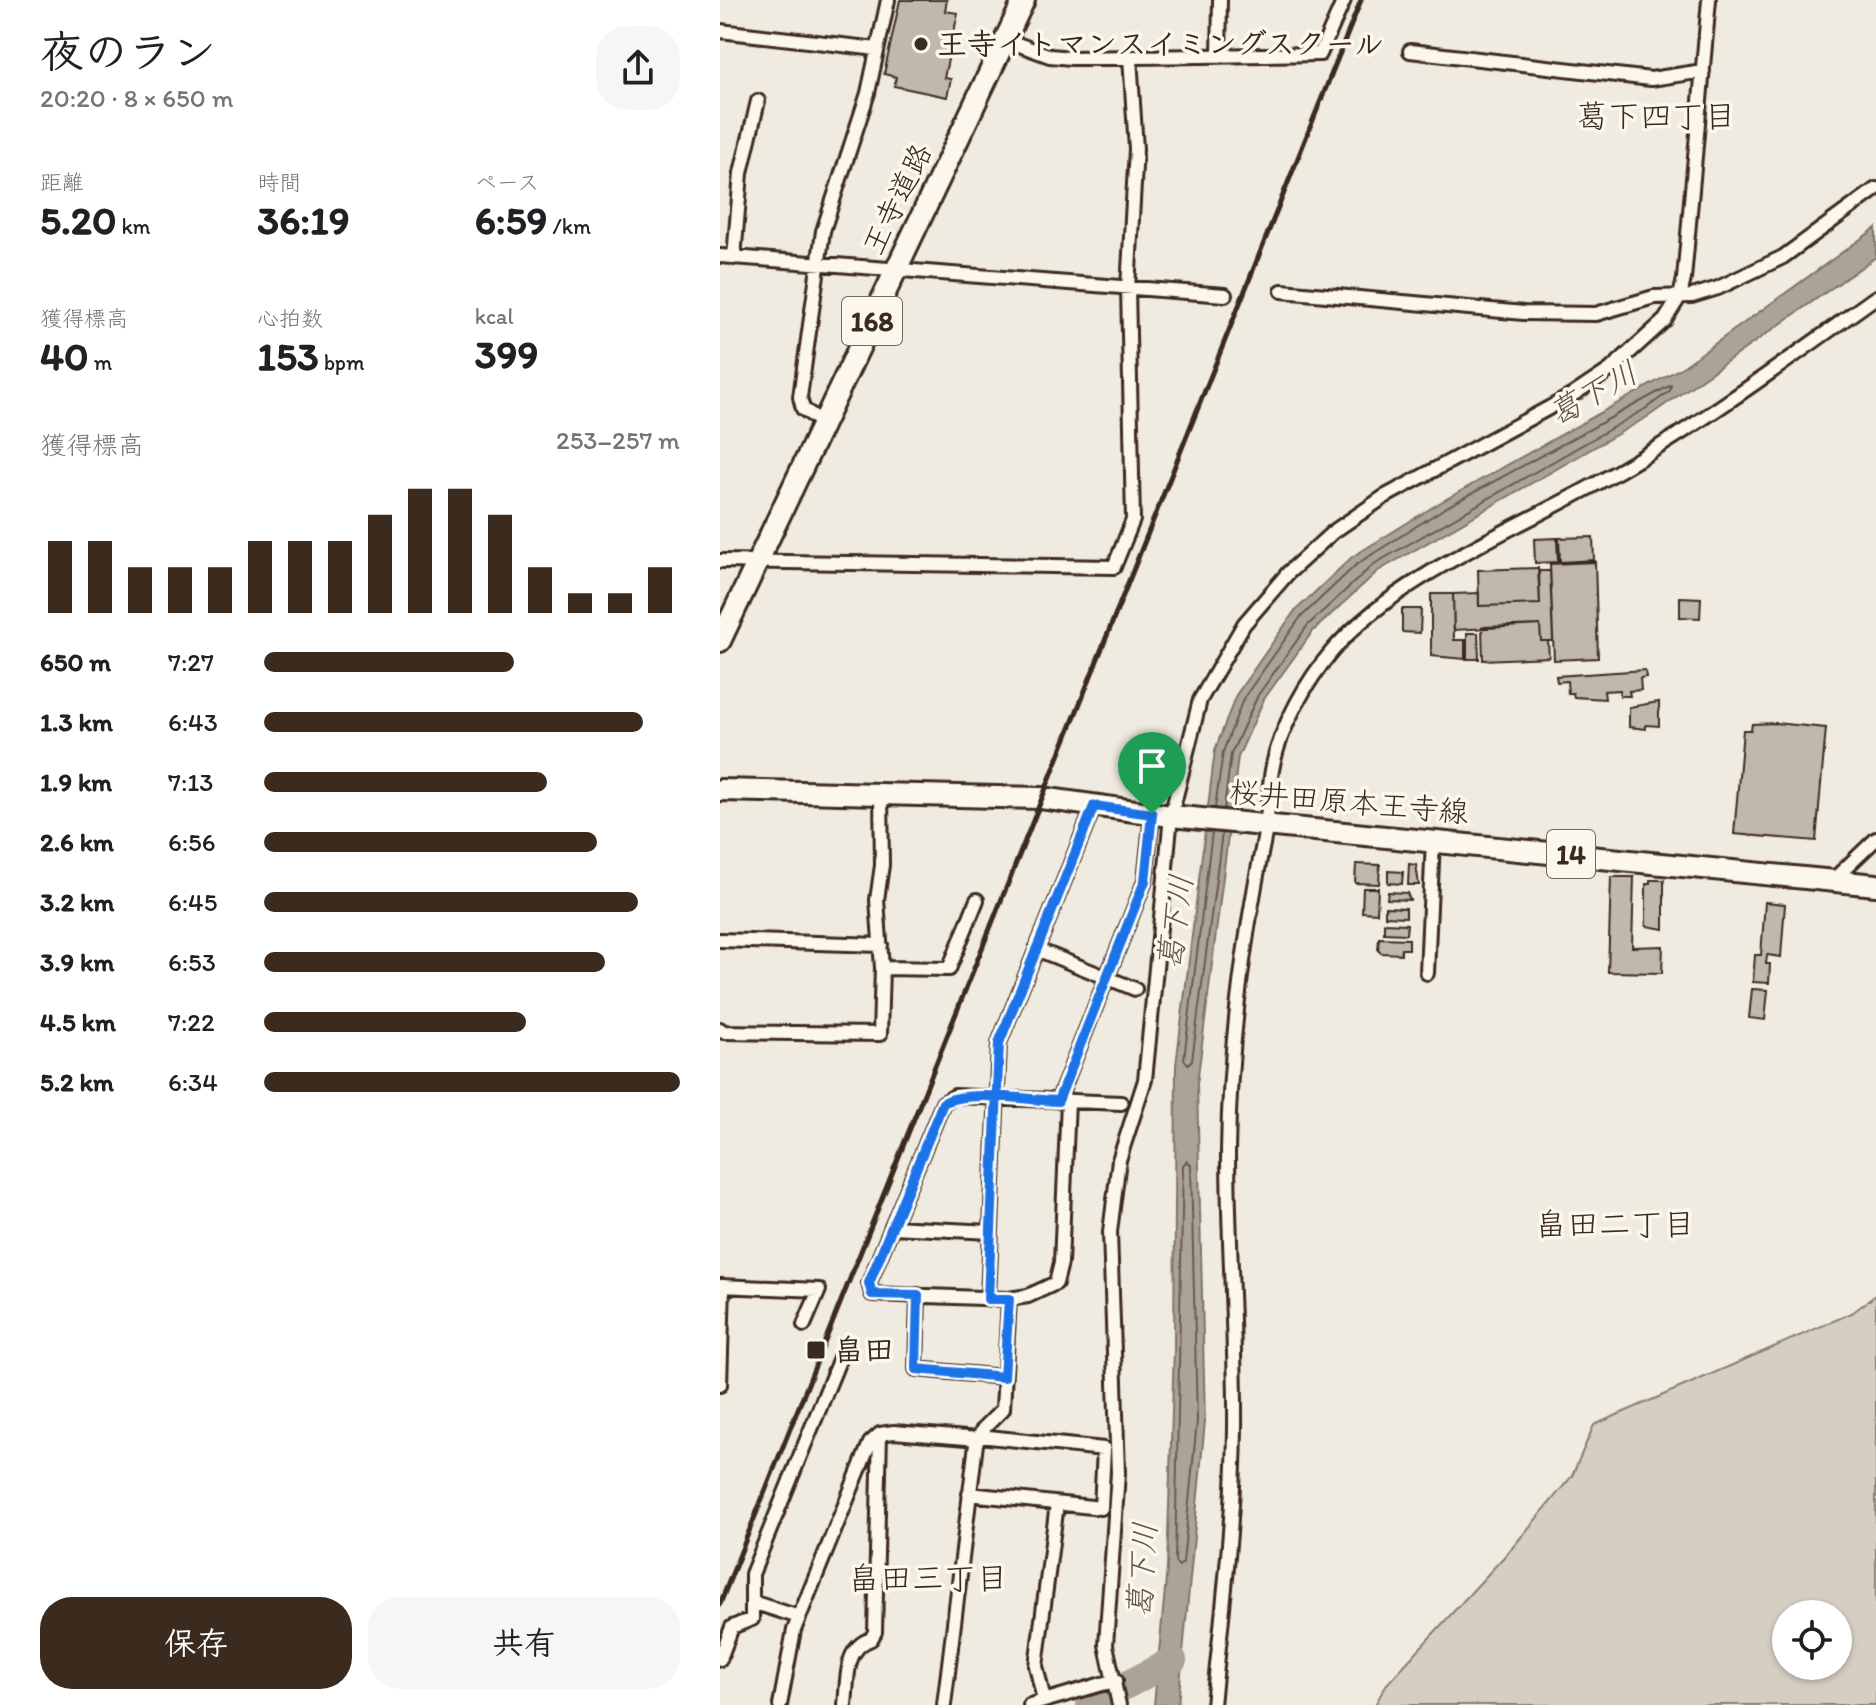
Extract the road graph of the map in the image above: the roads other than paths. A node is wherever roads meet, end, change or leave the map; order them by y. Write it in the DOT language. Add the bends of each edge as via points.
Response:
graph roads {
  1 [pos="888,0"];
  2 [pos="1024,0"];
  3 [pos="1220,0"];
  4 [pos="1344,0"];
  5 [pos="1709,0"];
  6 [pos="720,31"];
  7 [pos="1006,40"];
  8 [pos="877,49"];
  9 [pos="1410,51"];
  10 [pos="1219,56"];
  11 [pos="1130,57"];
  12 [pos="1703,71"];
  13 [pos="758,101"];
  14 [pos="1876,189"];
  15 [pos="720,256"];
  16 [pos="734,258"];
  17 [pos="819,264"];
  18 [pos="897,270"];
  19 [pos="1128,288"];
  20 [pos="1282,291"];
  21 [pos="1225,295"];
  22 [pos="1680,296"];
  23 [pos="1876,297"];
  24 [pos="823,423"];
  25 [pos="720,561"];
  26 [pos="758,562"];
  27 [pos="720,641"];
  28 [pos="720,790"];
  29 [pos="881,793"];
  30 [pos="1094,806"];
  31 [pos="1162,815"];
  32 [pos="1267,824"];
  33 [pos="1876,839"];
  34 [pos="1433,840"];
  35 [pos="1832,881"];
  36 [pos="1876,885"];
  37 [pos="977,900"];
  38 [pos="720,940"];
  39 [pos="881,945"];
  40 [pos="1036,949"];
  41 [pos="882,968"];
  42 [pos="1427,973"];
  43 [pos="1106,977"];
  44 [pos="1135,989"];
  45 [pos="720,1029"];
  46 [pos="996,1098"];
  47 [pos="1063,1101"];
  48 [pos="1121,1103"];
  49 [pos="893,1227"];
  50 [pos="991,1232"];
  51 [pos="722,1286"];
  52 [pos="918,1295"];
  53 [pos="988,1299"];
  54 [pos="1009,1299"];
  55 [pos="804,1325"];
  56 [pos="842,1353"];
  57 [pos="1004,1377"];
  58 [pos="720,1385"];
  59 [pos="880,1434"];
  60 [pos="978,1437"];
  61 [pos="969,1494"];
  62 [pos="1057,1504"];
  63 [pos="752,1602"];
  64 [pos="799,1617"];
  65 [pos="720,1659"];
  66 [pos="1116,1680"];
  67 [pos="1044,1700"];
  68 [pos="780,1705"];
  69 [pos="845,1705"];
  70 [pos="944,1705"];
  71 [pos="1030,1705"];
  72 [pos="1119,1705"];
  73 [pos="1213,1705"];
  1 -- 8 [label="street"];
  2 -- 7 [label="main road, 王寺道路 / 168"];
  3 -- 10 [label="street"];
  4 -- 10 [label="street" via="1320,54"];
  5 -- 12 [label="street"];
  6 -- 8 [label="street"];
  7 -- 11 [label="street" via="1050,56"];
  7 -- 18 [label="main road, 王寺道路 / 168"];
  8 -- 17 [label="street" via="868,93 830,201"];
  9 -- 12 [label="street" via="1651,79"];
  10 -- 11 [label="street"];
  11 -- 19 [label="street" via="1136,149"];
  12 -- 22 [label="street"];
  13 -- 16 [label="street" via="741,173"];
  14 -- 22 [label="street" via="1783,257 1718,288"];
  15 -- 16 [label="street"];
  16 -- 17 [label="street"];
  17 -- 18 [label="street"];
  17 -- 24 [label="street" via="800,397 803,409"];
  18 -- 19 [label="street"];
  18 -- 24 [label="main road, 王寺道路 / 168"];
  19 -- 21 [label="street"];
  19 -- 26 [label="street" via="1133,520 1114,567"];
  20 -- 22 [label="street" via="1571,316"];
  22 -- 31 [label="street" via="1665,320 1610,370 1384,497 1333,532 1288,573 1244,624 1200,700"];
  23 -- 32 [label="street" via="1613,475 1419,582 1377,611 1333,650 1289,722 1274,759"];
  24 -- 26 [label="main road, 王寺道路 / 168"];
  25 -- 26 [label="street"];
  26 -- 27 [label="main road, 王寺道路 / 168"];
  28 -- 29 [label="main road, 桜井田原本王寺線 / 14"];
  29 -- 30 [label="main road, 桜井田原本王寺線 / 14" via="1041,798"];
  29 -- 39 [label="street"];
  30 -- 31 [label="main road, 桜井田原本王寺線 / 14"];
  30 -- 40 [label="street"];
  31 -- 32 [label="main road, 桜井田原本王寺線 / 14"];
  31 -- 43 [label="street" via="1145,881"];
  31 -- 66 [label="street" via="1145,1080 1119,1160 1110,1232 1118,1473 1106,1645"];
  32 -- 34 [label="main road, 桜井田原本王寺線 / 14"];
  32 -- 73 [label="street" via="1245,948 1231,1097 1235,1434"];
  33 -- 35 [label="street"];
  34 -- 35 [label="main road, 桜井田原本王寺線 / 14"];
  34 -- 42 [label="street"];
  35 -- 36 [label="main road, 桜井田原本王寺線 / 14"];
  37 -- 41 [label="street" via="949,969"];
  38 -- 39 [label="street"];
  39 -- 41 [label="street"];
  40 -- 43 [label="street"];
  40 -- 46 [label="street" via="999,1043"];
  41 -- 45 [label="street" via="880,1034"];
  43 -- 44 [label="street"];
  43 -- 47 [label="street"];
  46 -- 47 [label="street"];
  46 -- 49 [label="street" via="955,1096 943,1103"];
  46 -- 50 [label="street"];
  47 -- 48 [label="street"];
  47 -- 54 [label="street" via="1059,1274 1048,1289"];
  49 -- 50 [label="street"];
  49 -- 52 [label="street" via="869,1283 872,1294"];
  50 -- 53 [label="street"];
  51 -- 55 [label="street" via="819,1290"];
  51 -- 58 [label="street"];
  52 -- 53 [label="street"];
  52 -- 57 [label="street" via="916,1369"];
  53 -- 54 [label="street"];
  54 -- 57 [label="street"];
  56 -- 63 [label="street" via="752,1574"];
  57 -- 60 [label="street" via="1003,1409"];
  59 -- 60 [label="street"];
  59 -- 64 [label="street" via="870,1443"];
  59 -- 69 [label="street" via="875,1632 851,1652"];
  60 -- 61 [label="street"];
  60 -- 62 [label="street" via="1104,1449 1101,1508"];
  61 -- 62 [label="street"];
  61 -- 70 [label="street"];
  62 -- 67 [label="street" via="1036,1666"];
  63 -- 64 [label="street"];
  63 -- 65 [label="street" via="752,1619 732,1627"];
  64 -- 68 [label="street"];
  66 -- 67 [label="street"];
  66 -- 72 [label="street"];
  67 -- 71 [label="street"];
}
